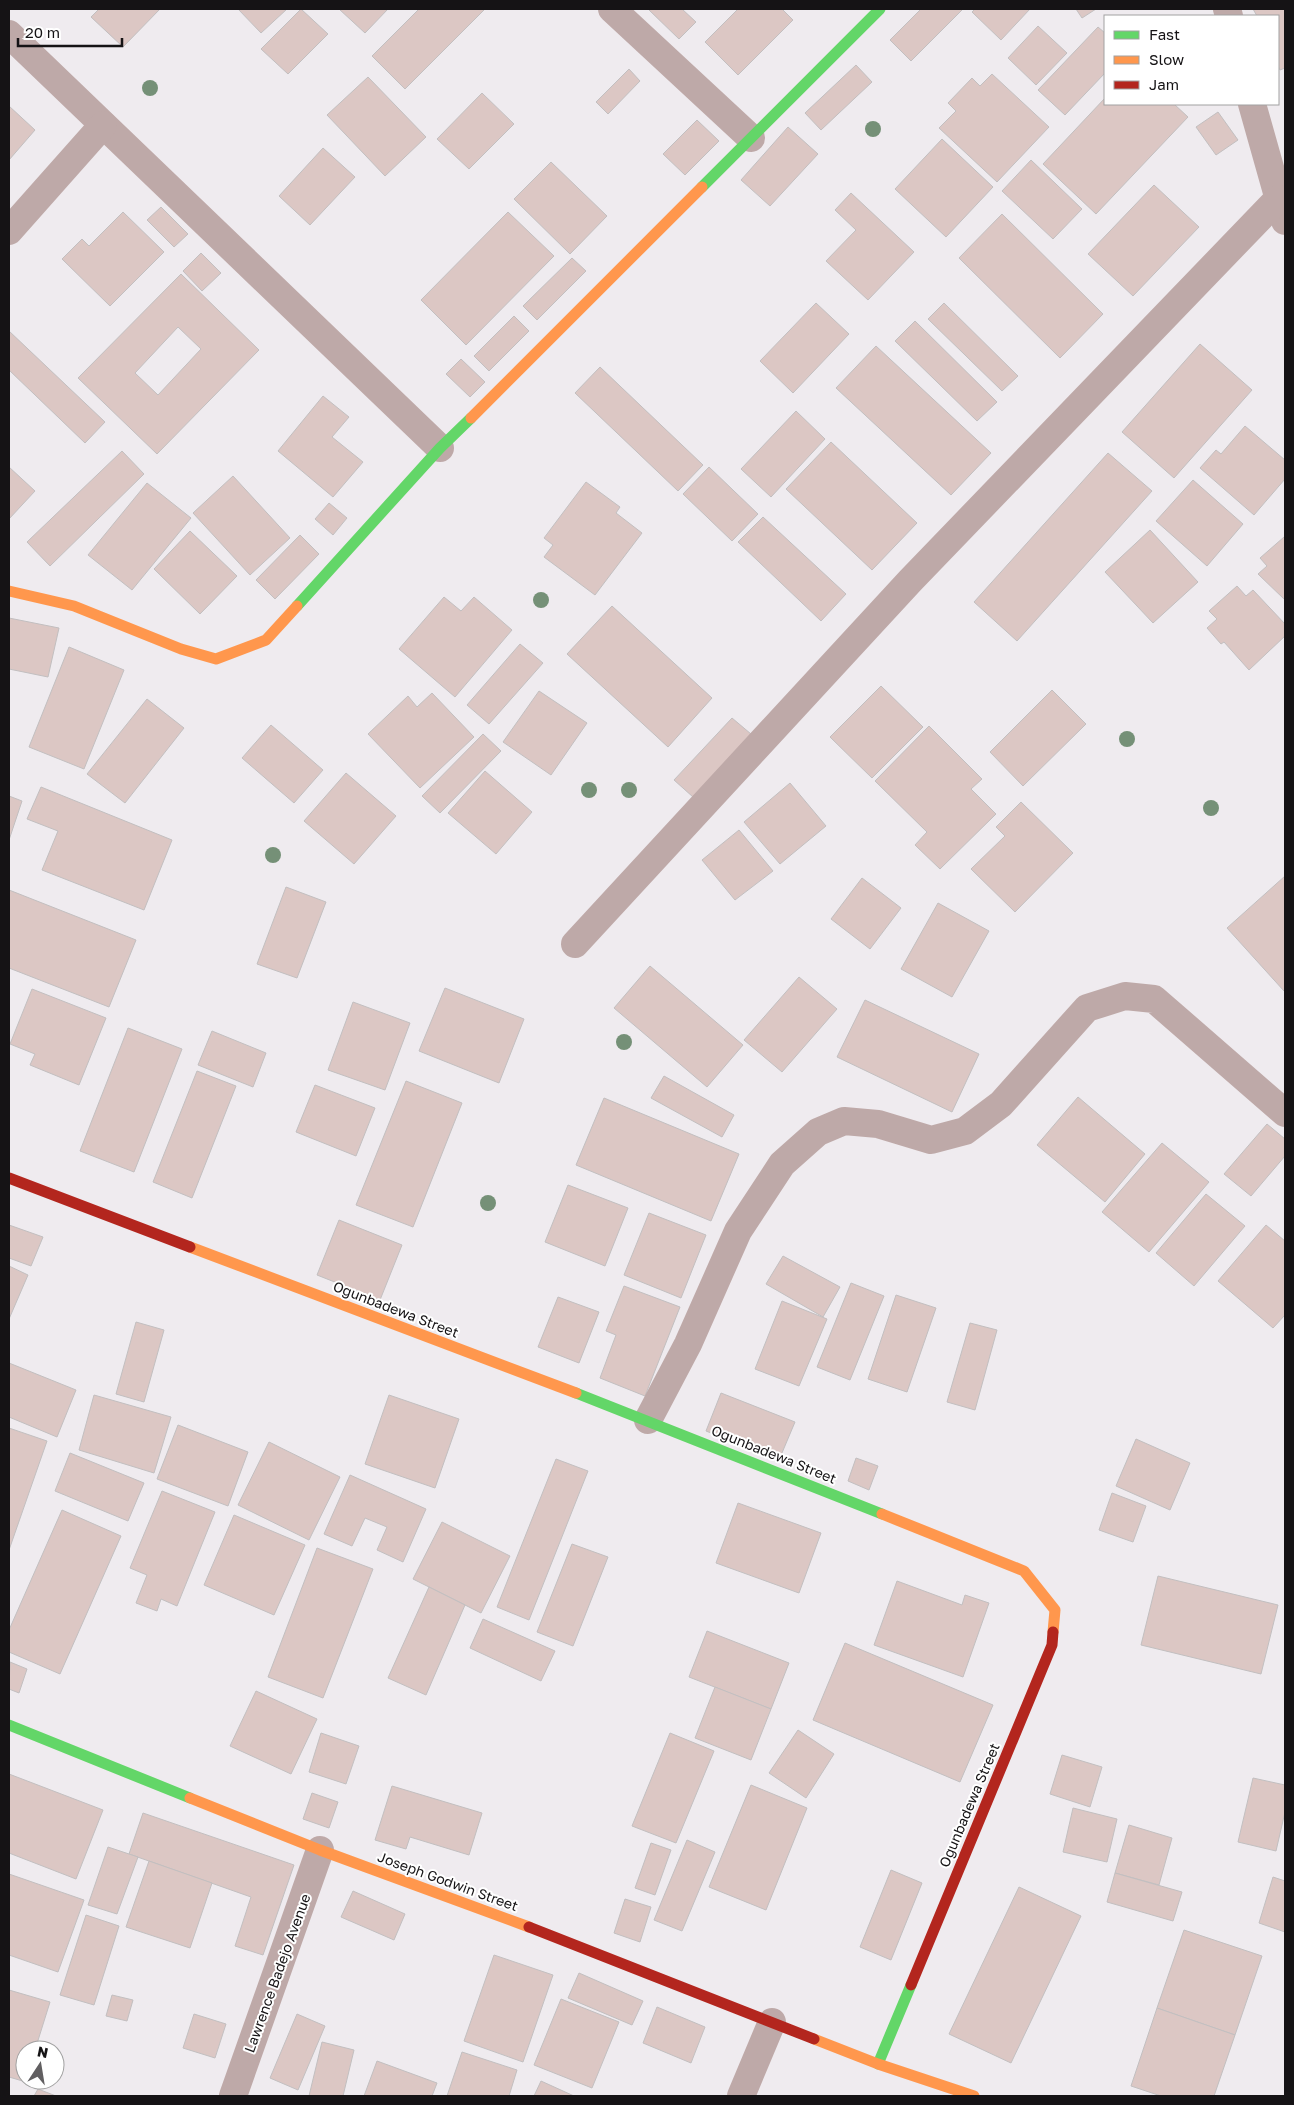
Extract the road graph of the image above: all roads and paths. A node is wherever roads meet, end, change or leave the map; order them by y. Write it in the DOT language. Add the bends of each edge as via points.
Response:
graph roads {
  1 [pos="612,9"];
  2 [pos="880,9"];
  3 [pos="9,34"];
  4 [pos="1252,105"];
  5 [pos="103,125"];
  6 [pos="751,138"];
  7 [pos="1275,152"];
  8 [pos="1282,210"];
  9 [pos="9,231"];
  10 [pos="440,448"];
  11 [pos="9,591"];
  12 [pos="575,944"];
  13 [pos="1285,1113"];
  14 [pos="9,1178"];
  15 [pos="648,1420"];
  16 [pos="9,1725"];
  17 [pos="320,1850"];
  18 [pos="772,2022"];
  19 [pos="878,2064"];
  20 [pos="233,2096"];
  21 [pos="741,2096"];
  22 [pos="974,2096"];
  1 -- 6 [label="street"];
  2 -- 6 [label="street"];
  3 -- 5 [label="street"];
  4 -- 7 [label="street"];
  5 -- 9 [label="street"];
  5 -- 10 [label="street"];
  6 -- 10 [label="street"];
  7 -- 8 [label="street"];
  8 -- 12 [label="street" via="910,580"];
  10 -- 11 [label="street" via="266,640 216,659 181,650 74,606"];
  13 -- 15 [label="street" via="1154,999 1125,996 1087,1008 1001,1104 965,1131 931,1140 878,1124 844,1121 818,1132 782,1164 738,1231 688,1344"];
  14 -- 15 [label="street, Ogunbadewa Street"];
  15 -- 19 [label="street, Ogunbadewa Street" via="1024,1571 1055,1610 1052,1645"];
  16 -- 17 [label="street, Joseph Godwin Street"];
  17 -- 18 [label="street, Joseph Godwin Street" via="581,1946"];
  17 -- 20 [label="street, Lawrence Badejo Avenue"];
  18 -- 19 [label="street, Joseph Godwin Street"];
  18 -- 21 [label="street"];
  19 -- 22 [label="street, Joseph Godwin Street"];
}
